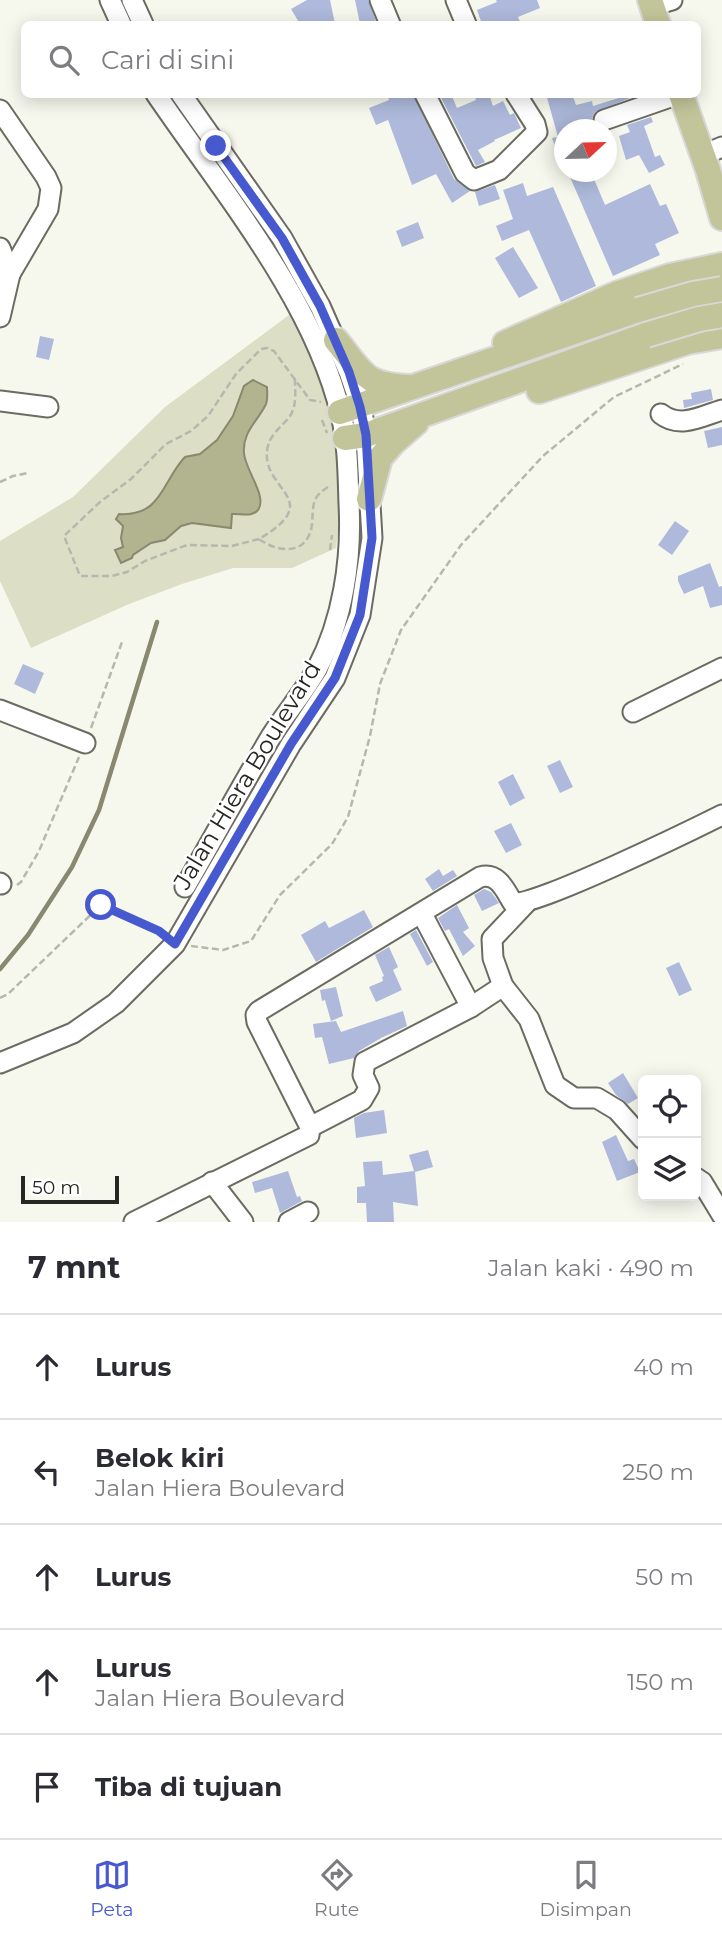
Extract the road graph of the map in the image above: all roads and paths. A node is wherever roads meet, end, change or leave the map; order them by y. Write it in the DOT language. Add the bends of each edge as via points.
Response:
graph roads {
  1 [pos="110,0"];
  2 [pos="132,0"];
  3 [pos="380,0"];
  4 [pos="456,0"];
  5 [pos="120,21"];
  6 [pos="142,21"];
  7 [pos="389,21"];
  8 [pos="465,21"];
  9 [pos="159,98"];
  10 [pos="184,98"];
  11 [pos="427,98"];
  12 [pos="519,98"];
  13 [pos="668,98"];
  14 [pos="682,98"];
  15 [pos="0,110"];
  16 [pos="607,119"];
  17 [pos="712,151"];
  18 [pos="722,218"];
  19 [pos="0,248"];
  20 [pos="722,265"];
  21 [pos="10,274"];
  22 [pos="670,276"];
  23 [pos="722,289"];
  24 [pos="722,316"];
  25 [pos="0,317"];
  26 [pos="722,336"];
  27 [pos="336,340"];
  28 [pos="686,353"];
  29 [pos="454,375"];
  30 [pos="295,379"];
  31 [pos="419,387"];
  32 [pos="319,392"];
  33 [pos="463,400"];
  34 [pos="0,401"];
  35 [pos="48,407"];
  36 [pos="341,407"];
  37 [pos="722,410"];
  38 [pos="427,413"];
  39 [pos="661,414"];
  40 [pos="346,436"];
  41 [pos="28,473"];
  42 [pos="332,475"];
  43 [pos="0,482"];
  44 [pos="331,485"];
  45 [pos="332,495"];
  46 [pos="369,499"];
  47 [pos="333,528"];
  48 [pos="258,539"];
  49 [pos="330,550"];
  50 [pos="121,642"];
  51 [pos="722,668"];
  52 [pos="0,710"];
  53 [pos="633,712"];
  54 [pos="274,733"];
  55 [pos="85,743"];
  56 [pos="291,744"];
  57 [pos="722,815"];
  58 [pos="0,883"];
  59 [pos="185,887"];
  60 [pos="526,903"];
  61 [pos="422,914"];
  62 [pos="175,944"];
  63 [pos="503,986"];
  64 [pos="0,998"];
  65 [pos="471,1007"];
  66 [pos="0,1063"];
  67 [pos="310,1127"];
  68 [pos="642,1138"];
  69 [pos="701,1181"];
  70 [pos="212,1182"];
  71 [pos="308,1212"];
  72 [pos="722,1215"];
  73 [pos="142,1220"];
  74 [pos="243,1222"];
  75 [pos="289,1222"];
  1 -- 5 [label="street"];
  2 -- 6 [label="street"];
  3 -- 7 [label="street"];
  4 -- 8 [label="street"];
  9 -- 36 [label="street" via="271,261 307,326"];
  10 -- 27 [label="street" via="282,238"];
  11 -- 12 [label="street" via="465,173 474,180 499,170 537,132"];
  13 -- 16 [label="street"];
  14 -- 17 [label="main road"];
  15 -- 21 [label="street" via="51,188 48,209"];
  17 -- 18 [label="main road"];
  19 -- 21 [label="street"];
  20 -- 22 [label="main road"];
  21 -- 25 [label="street"];
  22 -- 28 [label="main road" via="690,285 705,304 704,325"];
  22 -- 29 [label="main road" via="513,338"];
  23 -- 29 [label="main road, bridge" via="638,310"];
  24 -- 33 [label="main road, bridge" via="646,335"];
  26 -- 28 [label="main road"];
  27 -- 31 [label="main road" via="367,378 383,386"];
  27 -- 36 [label="street"];
  28 -- 33 [label="main road" via="525,395"];
  28 -- 62 [label="path" via="614,397 543,456 461,545 401,631 380,684 348,817 332,844 280,895 251,941 223,950"];
  29 -- 31 [label="main road"];
  30 -- 36 [label="path" via="310,400"];
  30 -- 48 [label="path" via="292,414 267,449 269,465 290,502 288,517"];
  30 -- 48 [label="path" via="274,351 261,349 236,374 208,416 166,444 64,536 80,576 127,572 187,545 232,546"];
  31 -- 36 [label="main road"];
  32 -- 36 [label="path"];
  33 -- 38 [label="main road"];
  34 -- 35 [label="street"];
  36 -- 40 [label="street"];
  36 -- 40 [label="path" via="322,422"];
  37 -- 39 [label="street" via="681,422 669,421"];
  38 -- 40 [label="main road"];
  38 -- 46 [label="main road" via="380,458"];
  40 -- 46 [label="street, Jalan Hiera Boulevard"];
  40 -- 54 [label="street, Jalan Hiera Boulevard" via="351,537 340,609 317,669"];
  41 -- 43 [label="path"];
  42 -- 44 [label="path"];
  44 -- 45 [label="path"];
  44 -- 48 [label="path" via="314,501 310,533 297,547 285,551"];
  46 -- 56 [label="street, Jalan Hiera Boulevard" via="372,538 360,615 335,678"];
  47 -- 49 [label="path"];
  50 -- 55 [label="path"];
  51 -- 53 [label="street"];
  52 -- 55 [label="street"];
  54 -- 56 [label="street"];
  54 -- 59 [label="street, Jalan Hiera Boulevard"];
  55 -- 58 [label="path" via="21,882 14,887"];
  56 -- 62 [label="street, Jalan Hiera Boulevard"];
  57 -- 60 [label="street"];
  60 -- 61 [label="street" via="513,903 495,877 488,875"];
  60 -- 63 [label="street" via="492,939"];
  61 -- 65 [label="street"];
  61 -- 67 [label="street" via="259,1011 257,1022"];
  62 -- 64 [label="path" via="159,931 101,905"];
  62 -- 66 [label="street, Jalan Hiera Boulevard" via="116,1003 74,1033"];
  63 -- 65 [label="street"];
  63 -- 68 [label="street" via="528,1019 555,1085 574,1098 597,1098 617,1110"];
  65 -- 67 [label="street" via="365,1062 363,1075 369,1088 362,1100"];
  67 -- 70 [label="street" via="309,1135"];
  69 -- 72 [label="street"];
  70 -- 73 [label="street"];
  70 -- 74 [label="street"];
  71 -- 75 [label="street"];
}
